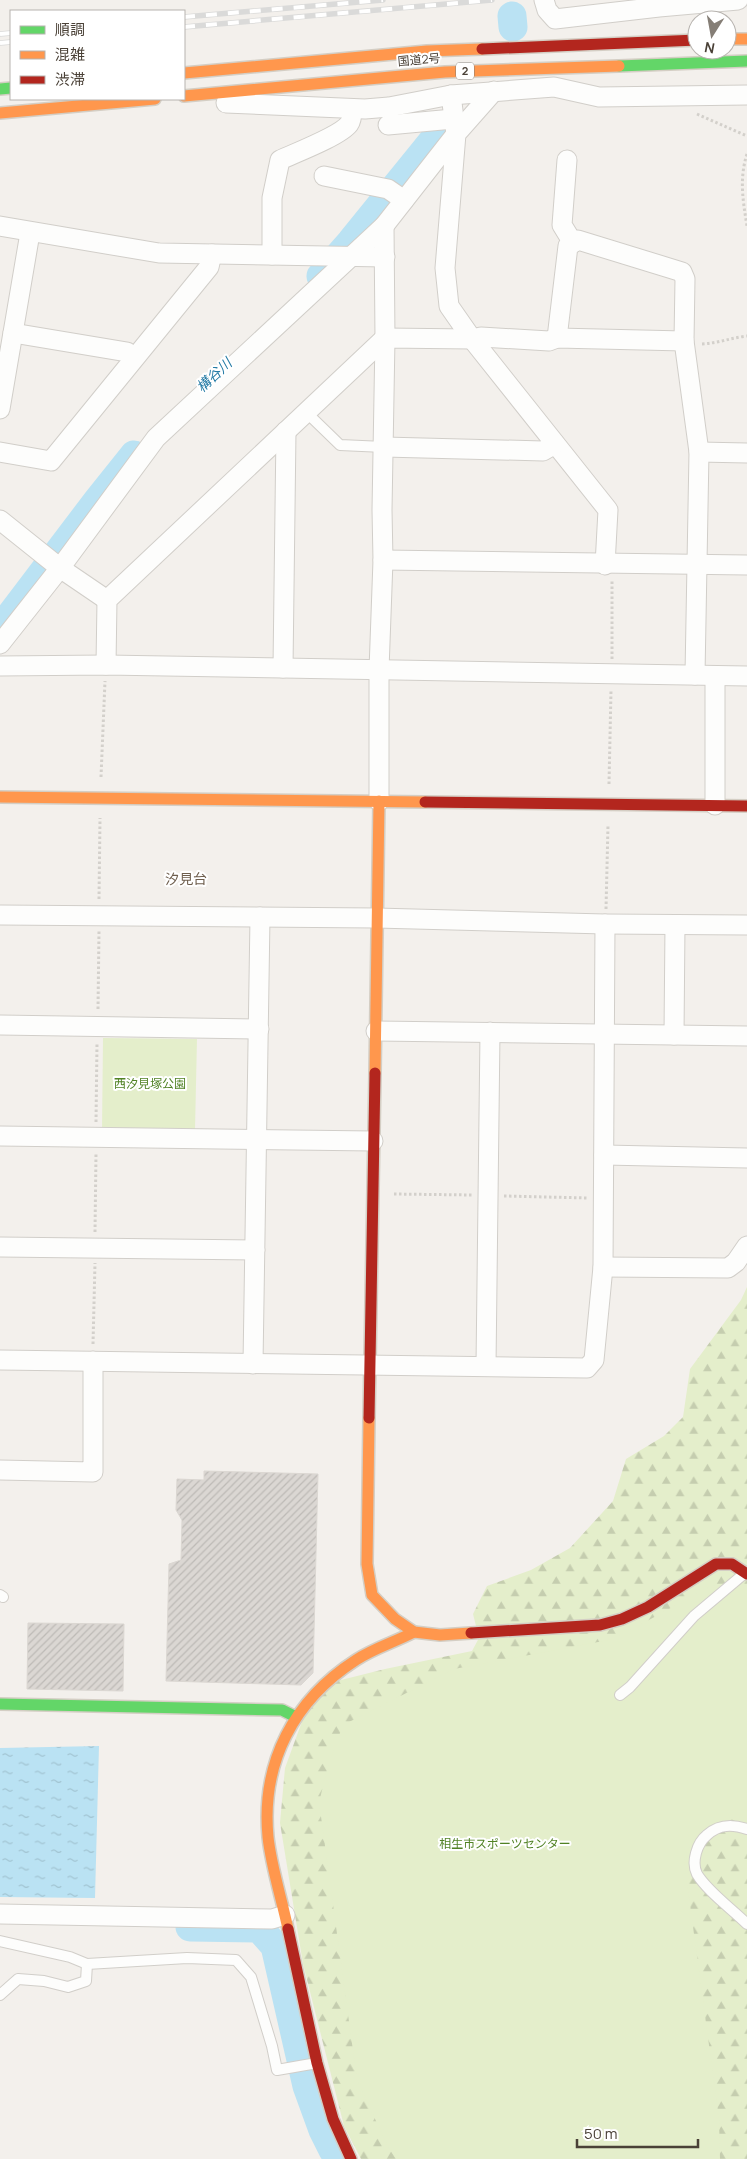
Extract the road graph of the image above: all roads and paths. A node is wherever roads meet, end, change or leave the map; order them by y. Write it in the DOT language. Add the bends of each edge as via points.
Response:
graph roads {
  1 [pos="544,0"];
  2 [pos="738,0"];
  3 [pos="687,40"];
  4 [pos="747,61"];
  5 [pos="185,73"];
  6 [pos="747,83"];
  7 [pos="554,87"];
  8 [pos="494,91"];
  9 [pos="451,95"];
  10 [pos="747,95"];
  11 [pos="185,97"];
  12 [pos="185,97"];
  13 [pos="144,100"];
  14 [pos="352,108"];
  15 [pos="691,111"];
  16 [pos="0,113"];
  17 [pos="388,125"];
  18 [pos="455,126"];
  19 [pos="747,136"];
  20 [pos="747,154"];
  21 [pos="567,160"];
  22 [pos="324,176"];
  23 [pos="398,195"];
  24 [pos="0,226"];
  25 [pos="384,226"];
  26 [pos="747,226"];
  27 [pos="30,233"];
  28 [pos="573,243"];
  29 [pos="212,254"];
  30 [pos="272,255"];
  31 [pos="342,257"];
  32 [pos="385,258"];
  33 [pos="13,333"];
  34 [pos="747,336"];
  35 [pos="386,338"];
  36 [pos="557,338"];
  37 [pos="472,339"];
  38 [pos="684,341"];
  39 [pos="134,358"];
  40 [pos="1,396"];
  41 [pos="306,412"];
  42 [pos="286,431"];
  43 [pos="555,444"];
  44 [pos="384,447"];
  45 [pos="0,452"];
  46 [pos="699,452"];
  47 [pos="747,453"];
  48 [pos="0,520"];
  49 [pos="384,560"];
  50 [pos="54,564"];
  51 [pos="696,564"];
  52 [pos="609,565"];
  53 [pos="747,565"];
  54 [pos="107,600"];
  55 [pos="0,644"];
  56 [pos="106,665"];
  57 [pos="0,666"];
  58 [pos="283,668"];
  59 [pos="379,670"];
  60 [pos="612,674"];
  61 [pos="695,675"];
  62 [pos="715,676"];
  63 [pos="747,676"];
  64 [pos="0,797"];
  65 [pos="378,802"];
  66 [pos="608,803"];
  67 [pos="714,805"];
  68 [pos="747,806"];
  69 [pos="0,915"];
  70 [pos="260,917"];
  71 [pos="376,918"];
  72 [pos="606,924"];
  73 [pos="676,925"];
  74 [pos="747,925"];
  75 [pos="0,1025"];
  76 [pos="259,1029"];
  77 [pos="376,1030"];
  78 [pos="490,1032"];
  79 [pos="605,1034"];
  80 [pos="674,1035"];
  81 [pos="747,1036"];
  82 [pos="0,1136"];
  83 [pos="257,1140"];
  84 [pos="373,1140"];
  85 [pos="604,1155"];
  86 [pos="747,1158"];
  87 [pos="747,1246"];
  88 [pos="0,1247"];
  89 [pos="255,1250"];
  90 [pos="603,1267"];
  91 [pos="0,1360"];
  92 [pos="93,1361"];
  93 [pos="254,1364"];
  94 [pos="370,1366"];
  95 [pos="486,1366"];
  96 [pos="0,1470"];
  97 [pos="746,1573"];
  98 [pos="414,1632"];
  99 [pos="620,1695"];
  100 [pos="0,1704"];
  101 [pos="296,1717"];
  102 [pos="747,1828"];
  103 [pos="0,1914"];
  104 [pos="285,1915"];
  105 [pos="747,1924"];
  106 [pos="0,1941"];
  107 [pos="87,1964"];
  108 [pos="0,1995"];
  109 [pos="314,2064"];
  110 [pos="351,2159"];
  1 -- 2 [label="street" via="555,19 570,19"];
  3 -- 5 [label="main road, 国道2号 / 2" via="427,51"];
  4 -- 11 [label="main road, 国道2号 / 2" via="445,72"];
  6 -- 7 [label="street"];
  7 -- 8 [label="street"];
  7 -- 10 [label="street" via="599,97"];
  8 -- 9 [label="street"];
  8 -- 18 [label="street"];
  9 -- 14 [label="street" via="389,107"];
  9 -- 18 [label="street"];
  12 -- 14 [label="street" via="202,102"];
  13 -- 16 [label="main road"];
  14 -- 30 [label="street" via="348,126 280,160 272,198"];
  15 -- 19 [label="path"];
  17 -- 18 [label="street"];
  18 -- 23 [label="street"];
  18 -- 37 [label="street" via="445,268 449,306"];
  20 -- 26 [label="path" via="741,190"];
  21 -- 28 [label="street" via="562,225"];
  22 -- 23 [label="street"];
  23 -- 25 [label="street"];
  24 -- 27 [label="street"];
  25 -- 31 [label="street"];
  25 -- 32 [label="street"];
  27 -- 29 [label="street" via="159,253"];
  27 -- 33 [label="street"];
  28 -- 36 [label="street" via="568,246"];
  28 -- 38 [label="street" via="578,240 682,272 685,278"];
  29 -- 30 [label="street"];
  29 -- 39 [label="street" via="209,267"];
  30 -- 31 [label="street"];
  31 -- 32 [label="street"];
  31 -- 50 [label="street" via="156,438"];
  32 -- 35 [label="street"];
  33 -- 39 [label="street" via="127,352"];
  33 -- 40 [label="street"];
  34 -- 38 [label="path" via="712,344"];
  35 -- 37 [label="street"];
  35 -- 41 [label="street"];
  35 -- 44 [label="street"];
  36 -- 37 [label="street" via="549,341"];
  36 -- 38 [label="street"];
  37 -- 43 [label="street"];
  38 -- 46 [label="street"];
  39 -- 45 [label="street" via="51,461"];
  41 -- 42 [label="street"];
  41 -- 44 [label="lane" via="340,445"];
  42 -- 54 [label="street"];
  42 -- 58 [label="street"];
  43 -- 44 [label="street" via="542,451"];
  43 -- 52 [label="street" via="608,510"];
  44 -- 49 [label="street"];
  46 -- 47 [label="street"];
  46 -- 51 [label="street"];
  48 -- 50 [label="street"];
  49 -- 52 [label="street"];
  49 -- 59 [label="street"];
  50 -- 54 [label="street"];
  50 -- 55 [label="street"];
  51 -- 52 [label="street"];
  51 -- 53 [label="street"];
  51 -- 61 [label="street"];
  52 -- 60 [label="path"];
  54 -- 56 [label="street"];
  56 -- 57 [label="street"];
  56 -- 58 [label="street"];
  58 -- 59 [label="street"];
  59 -- 60 [label="street"];
  59 -- 65 [label="street"];
  60 -- 61 [label="street"];
  60 -- 66 [label="path"];
  61 -- 62 [label="street"];
  62 -- 63 [label="street"];
  62 -- 67 [label="street"];
  64 -- 65 [label="main road"];
  65 -- 66 [label="main road"];
  65 -- 71 [label="main road"];
  66 -- 67 [label="main road"];
  66 -- 72 [label="path"];
  67 -- 68 [label="main road"];
  69 -- 70 [label="street"];
  70 -- 71 [label="street"];
  70 -- 76 [label="street"];
  71 -- 72 [label="street"];
  71 -- 77 [label="main road"];
  72 -- 73 [label="street"];
  72 -- 79 [label="street"];
  73 -- 74 [label="street"];
  73 -- 80 [label="street"];
  75 -- 76 [label="street"];
  76 -- 83 [label="street"];
  77 -- 78 [label="street"];
  77 -- 84 [label="main road"];
  78 -- 79 [label="street"];
  78 -- 95 [label="street"];
  79 -- 80 [label="street"];
  79 -- 85 [label="street"];
  80 -- 81 [label="street"];
  82 -- 83 [label="street"];
  83 -- 84 [label="street"];
  83 -- 89 [label="street"];
  84 -- 94 [label="main road"];
  85 -- 86 [label="street"];
  85 -- 90 [label="street"];
  87 -- 90 [label="street" via="728,1268"];
  88 -- 89 [label="street"];
  89 -- 93 [label="street"];
  90 -- 95 [label="street" via="594,1360 587,1368"];
  91 -- 92 [label="street"];
  92 -- 93 [label="street"];
  92 -- 96 [label="street" via="93,1472"];
  93 -- 94 [label="street"];
  94 -- 95 [label="street"];
  94 -- 98 [label="main road" via="369,1584 379,1604"];
  97 -- 98 [label="main road" via="732,1564 716,1564 648,1607 600,1625 440,1635"];
  97 -- 99 [label="lane" via="694,1616"];
  98 -- 101 [label="main road" via="358,1658 336,1673 316,1691"];
  100 -- 101 [label="main road" via="282,1710"];
  101 -- 104 [label="main road" via="283,1738 270,1775 267,1805 268,1837"];
  102 -- 105 [label="lane" via="734,1825 718,1828 698,1846 695,1858 696,1872 702,1881"];
  103 -- 104 [label="street" via="272,1919"];
  104 -- 109 [label="main road"];
  106 -- 107 [label="lane"];
  107 -- 108 [label="lane" via="86,1981 68,1987 18,1979"];
  107 -- 109 [label="lane" via="187,1958 236,1960 251,1977 277,2070"];
  109 -- 110 [label="main road"];
}
